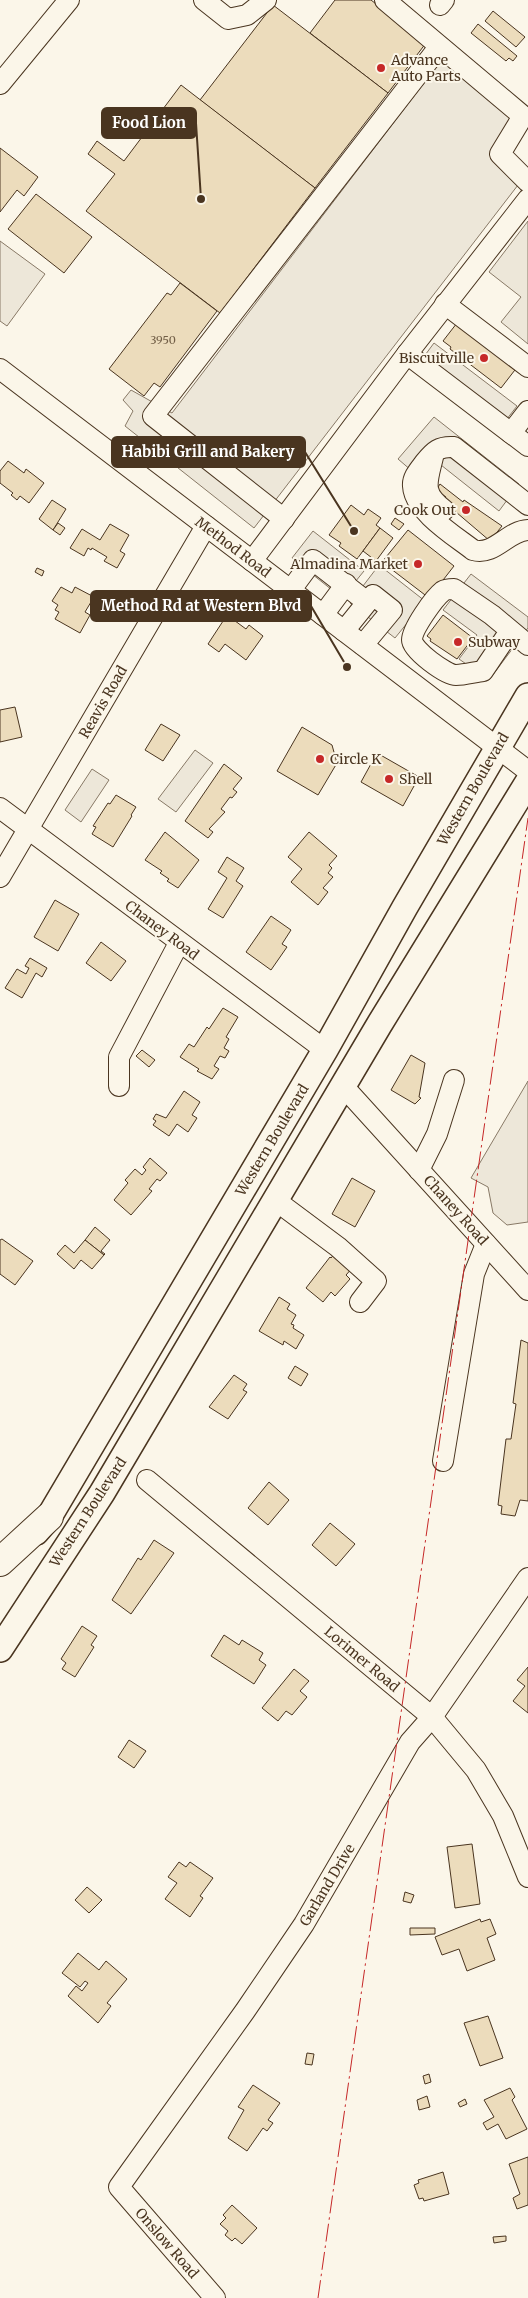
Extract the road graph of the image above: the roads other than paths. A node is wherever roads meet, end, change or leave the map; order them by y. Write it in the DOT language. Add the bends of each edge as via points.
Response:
graph roads {
  1 [pos="69,0"];
  2 [pos="204,0"];
  3 [pos="266,0"];
  4 [pos="386,0"];
  5 [pos="439,47"];
  6 [pos="0,84"];
  7 [pos="528,182"];
  8 [pos="528,198"];
  9 [pos="445,304"];
  10 [pos="407,354"];
  11 [pos="528,367"];
  12 [pos="0,369"];
  13 [pos="528,411"];
  14 [pos="511,433"];
  15 [pos="528,446"];
  16 [pos="528,505"];
  17 [pos="284,519"];
  18 [pos="206,526"];
  19 [pos="528,530"];
  20 [pos="252,561"];
  21 [pos="346,584"];
  22 [pos="290,591"];
  23 [pos="366,602"];
  24 [pos="323,615"];
  25 [pos="344,631"];
  26 [pos="510,631"];
  27 [pos="363,645"];
  28 [pos="528,645"];
  29 [pos="417,650"];
  30 [pos="447,672"];
  31 [pos="400,674"];
  32 [pos="429,696"];
  33 [pos="528,696"];
  34 [pos="513,760"];
  35 [pos="528,782"];
  36 [pos="0,808"];
  37 [pos="29,830"];
  38 [pos="0,877"];
  39 [pos="179,943"];
  40 [pos="325,1050"];
  41 [pos="454,1080"];
  42 [pos="119,1086"];
  43 [pos="343,1086"];
  44 [pos="419,1170"];
  45 [pos="275,1200"];
  46 [pos="486,1244"];
  47 [pos="528,1290"];
  48 [pos="360,1302"];
  49 [pos="443,1461"];
  50 [pos="147,1480"];
  51 [pos="49,1517"];
  52 [pos="0,1562"];
  53 [pos="0,1574"];
  54 [pos="528,1578"];
  55 [pos="0,1648"];
  56 [pos="432,1717"];
  57 [pos="528,1877"];
  58 [pos="119,2187"];
  59 [pos="215,2298"];
  1 -- 6 [label="street"];
  2 -- 3 [label="street" via="228,18 246,15"];
  4 -- 5 [label="street"];
  5 -- 7 [label="street" via="523,116 500,154"];
  5 -- 17 [label="street" via="153,416"];
  8 -- 9 [label="street"];
  9 -- 10 [label="street"];
  9 -- 11 [label="street"];
  10 -- 14 [label="street"];
  10 -- 17 [label="street"];
  12 -- 18 [label="street, Method Road"];
  13 -- 14 [label="street"];
  14 -- 15 [label="street"];
  16 -- 19 [label="street" via="454,447 435,450 417,472 412,484 418,502 430,516 473,550 481,552 511,535"];
  17 -- 20 [label="street"];
  18 -- 20 [label="street, Method Road"];
  18 -- 37 [label="street, Reavis Road"];
  20 -- 22 [label="street, Method Road"];
  21 -- 22 [label="street" via="314,560"];
  21 -- 23 [label="street"];
  21 -- 24 [label="street"];
  22 -- 24 [label="street, Method Road"];
  23 -- 25 [label="street"];
  23 -- 27 [label="street" via="373,595 392,610"];
  24 -- 25 [label="street, Method Road"];
  25 -- 27 [label="street, Method Road"];
  26 -- 28 [label="street"];
  26 -- 29 [label="street" via="459,591 448,589 442,591 414,629 413,645"];
  26 -- 30 [label="street" via="483,671 456,675"];
  27 -- 31 [label="street, Method Road"];
  29 -- 30 [label="street"];
  29 -- 31 [label="street"];
  30 -- 32 [label="street"];
  31 -- 32 [label="street, Method Road"];
  32 -- 34 [label="street, Method Road"];
  33 -- 34 [label="main road, Western Boulevard"];
  34 -- 40 [label="main road, Western Boulevard"];
  35 -- 43 [label="main road, Western Boulevard"];
  36 -- 37 [label="street, Chaney Road"];
  37 -- 38 [label="street, Reavis Road"];
  37 -- 39 [label="street, Chaney Road"];
  39 -- 40 [label="street, Chaney Road"];
  39 -- 42 [label="street" via="119,1057"];
  40 -- 51 [label="main road, Western Boulevard"];
  41 -- 44 [label="street" via="437,1134"];
  43 -- 44 [label="street, Chaney Road"];
  43 -- 45 [label="main road, Western Boulevard"];
  44 -- 46 [label="street, Chaney Road"];
  45 -- 48 [label="street" via="338,1247 376,1281"];
  45 -- 55 [label="main road, Western Boulevard" via="102,1493"];
  46 -- 47 [label="street, Chaney Road"];
  46 -- 49 [label="street" via="474,1274"];
  50 -- 56 [label="street, Lorimer Road"];
  51 -- 52 [label="highway"];
  51 -- 53 [label="main road, Western Boulevard"];
  54 -- 56 [label="street, Garland Drive"];
  56 -- 57 [label="street, Lorimer Road" via="476,1770 503,1816"];
  56 -- 58 [label="street, Garland Drive" via="410,1742 304,1924"];
  58 -- 59 [label="street, Onslow Road"];
}
